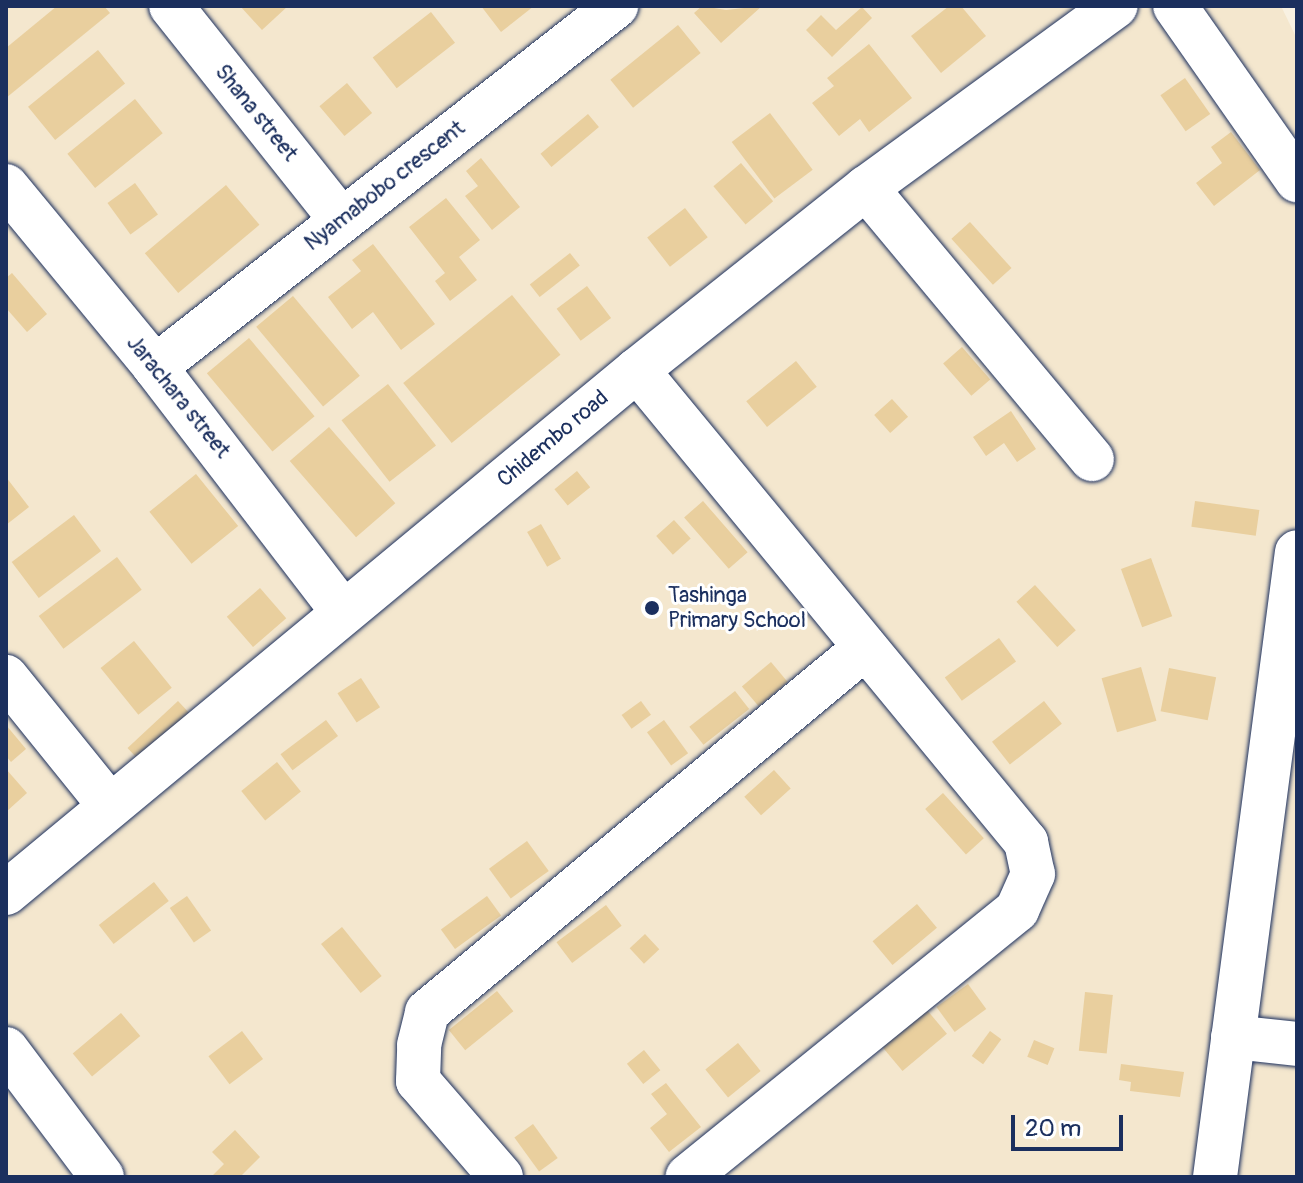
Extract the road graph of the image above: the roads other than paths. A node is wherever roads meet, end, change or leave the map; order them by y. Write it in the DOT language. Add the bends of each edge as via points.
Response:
graph roads {
  1 [pos="171,6"];
  2 [pos="616,6"];
  3 [pos="1116,6"];
  4 [pos="1175,6"];
  5 [pos="1297,180"];
  6 [pos="6,186"];
  7 [pos="866,188"];
  8 [pos="341,220"];
  9 [pos="155,367"];
  10 [pos="637,370"];
  11 [pos="1092,459"];
  12 [pos="1297,552"];
  13 [pos="343,612"];
  14 [pos="865,648"];
  15 [pos="6,677"];
  16 [pos="110,806"];
  17 [pos="6,893"];
  18 [pos="1233,1037"];
  19 [pos="1297,1044"];
  20 [pos="6,1049"];
  21 [pos="102,1177"];
  22 [pos="501,1177"];
  23 [pos="687,1177"];
  24 [pos="1215,1177"];
  1 -- 8 [label="street, Shana street"];
  2 -- 8 [label="street, Nyamabobo crescent"];
  3 -- 7 [label="street, Chidembo road"];
  4 -- 5 [label="street"];
  6 -- 9 [label="street, Jarachara street"];
  7 -- 10 [label="street, Chidembo road"];
  7 -- 11 [label="street"];
  8 -- 9 [label="street, Nyamabobo crescent"];
  9 -- 13 [label="street, Jarachara street"];
  10 -- 13 [label="street, Chidembo road"];
  10 -- 14 [label="street"];
  12 -- 18 [label="street"];
  13 -- 16 [label="street, Chidembo road"];
  14 -- 22 [label="street" via="427,1012 418,1081"];
  14 -- 23 [label="street" via="1026,842 1033,874 1029,891 1017,910"];
  15 -- 16 [label="street"];
  16 -- 17 [label="street, Chidembo road"];
  18 -- 19 [label="street"];
  18 -- 24 [label="street"];
  20 -- 21 [label="street"];
}
